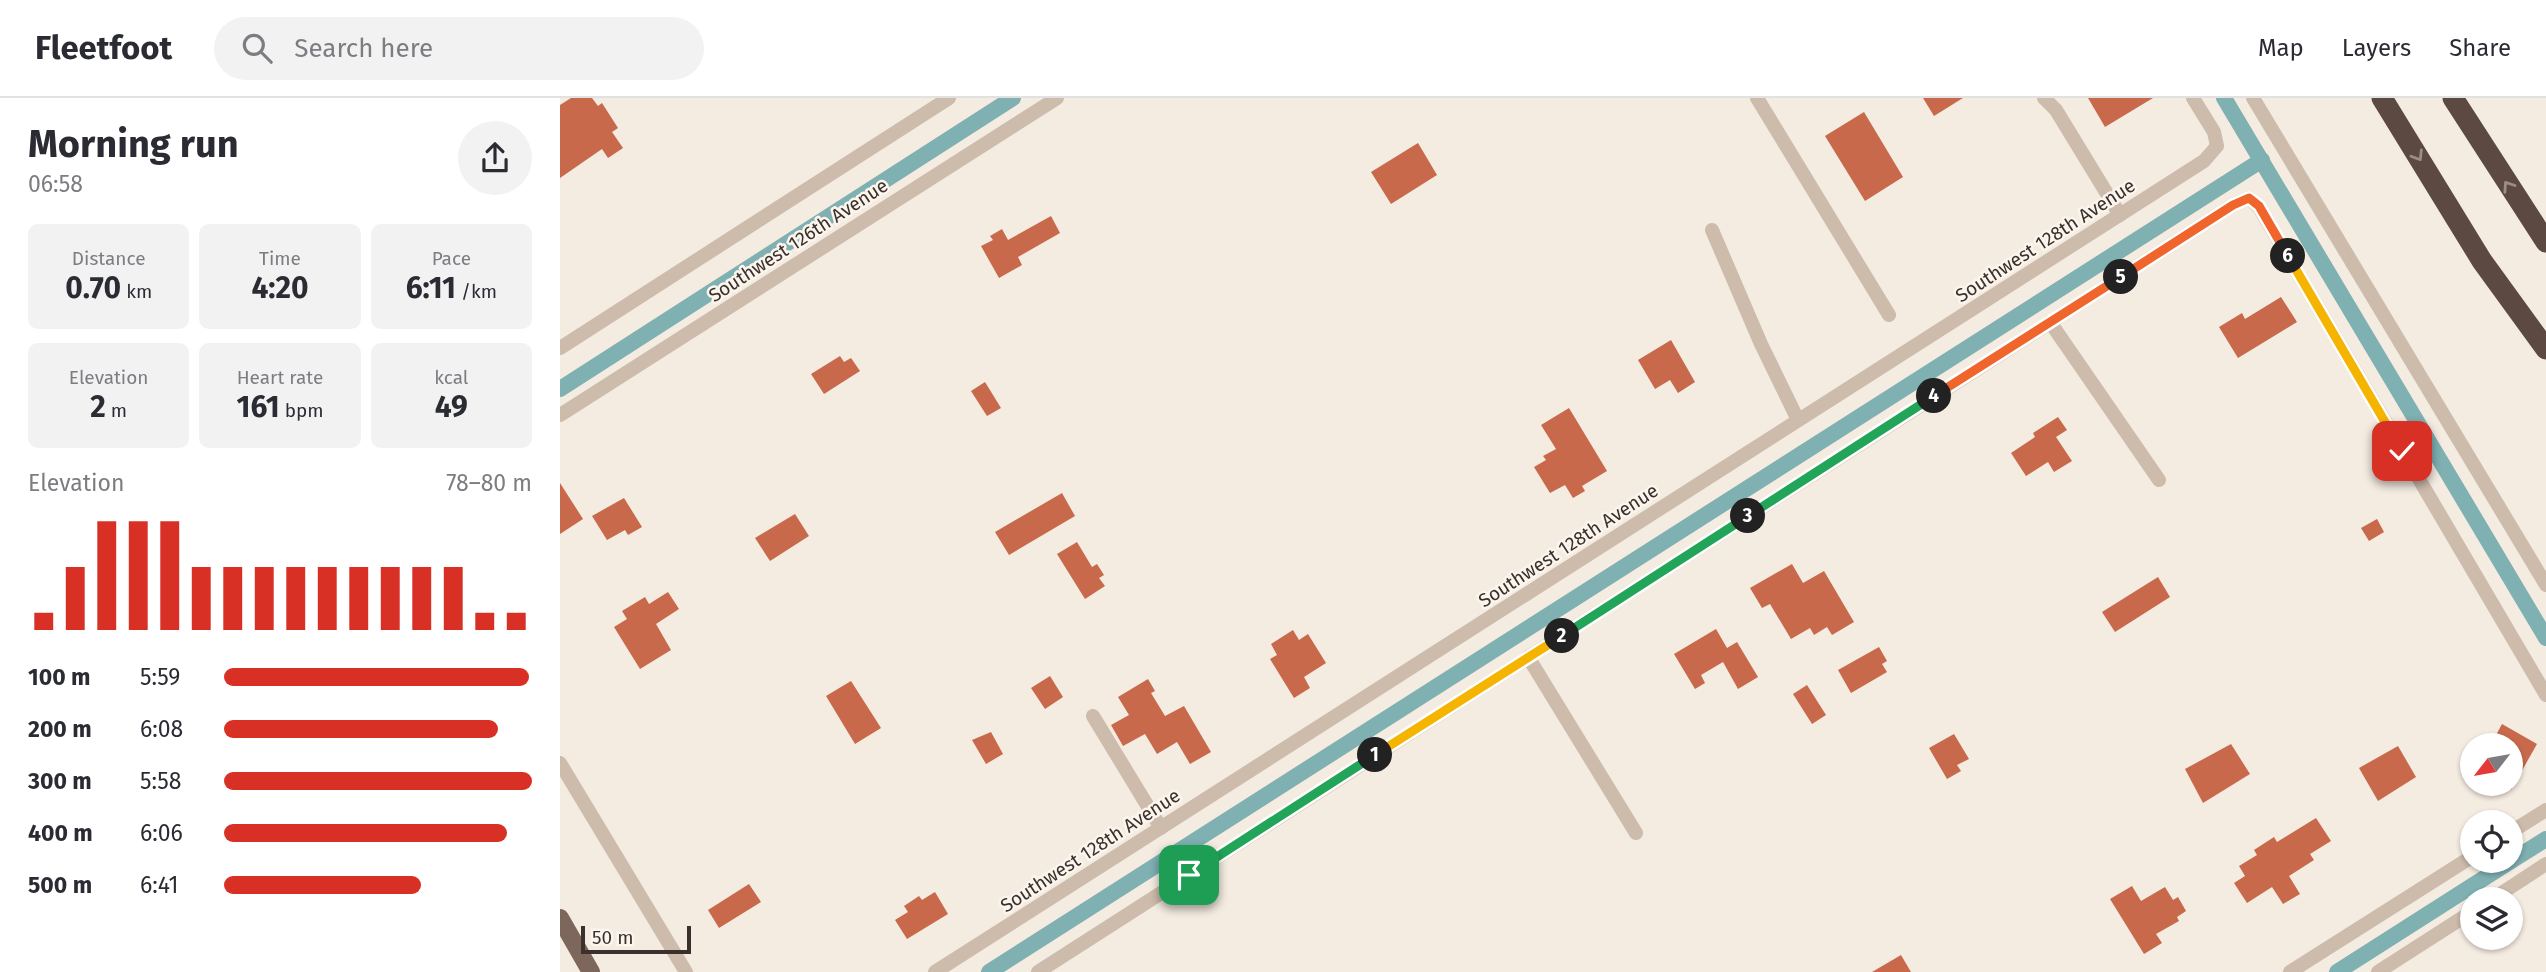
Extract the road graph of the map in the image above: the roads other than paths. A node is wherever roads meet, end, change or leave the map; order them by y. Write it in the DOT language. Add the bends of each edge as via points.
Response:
graph roads {
  1 [pos="949,98"];
  2 [pos="1057,98"];
  3 [pos="1756,98"];
  4 [pos="2044,98"];
  5 [pos="2193,98"];
  6 [pos="2253,98"];
  7 [pos="2382,98"];
  8 [pos="2452,98"];
  9 [pos="2119,215"];
  10 [pos="1712,230"];
  11 [pos="2546,242"];
  12 [pos="1889,315"];
  13 [pos="2050,322"];
  14 [pos="560,348"];
  15 [pos="2546,349"];
  16 [pos="560,415"];
  17 [pos="1798,420"];
  18 [pos="2159,480"];
  19 [pos="2546,585"];
  20 [pos="1528,657"];
  21 [pos="2546,695"];
  22 [pos="1093,716"];
  23 [pos="560,763"];
  24 [pos="2546,810"];
  25 [pos="2523,824"];
  26 [pos="1161,828"];
  27 [pos="1636,833"];
  28 [pos="2460,864"];
  29 [pos="2546,864"];
  30 [pos="2511,887"];
  31 [pos="560,918"];
  32 [pos="2460,919"];
  33 [pos="591,972"];
  34 [pos="686,972"];
  35 [pos="935,972"];
  36 [pos="1038,972"];
  37 [pos="2290,972"];
  38 [pos="2378,972"];
  1 -- 14 [label="street, Southwest 126th Avenue"];
  2 -- 16 [label="street, Southwest 126th Avenue"];
  3 -- 12 [label="street"];
  4 -- 9 [label="street" via="2056,110"];
  5 -- 9 [label="street, Southwest 128th Avenue" via="2214,132 2217,146 2204,161"];
  6 -- 19 [label="street"];
  7 -- 15 [label="highway, one-way" via="2482,261"];
  11 -- 8 [label="highway, one-way"];
  9 -- 17 [label="street, Southwest 128th Avenue"];
  10 -- 17 [label="street"];
  13 -- 18 [label="street"];
  13 -- 20 [label="street"];
  13 -- 21 [label="street" via="2249,198 2259,206"];
  17 -- 26 [label="street, Southwest 128th Avenue"];
  20 -- 27 [label="street"];
  20 -- 36 [label="street"];
  22 -- 26 [label="street"];
  23 -- 34 [label="street"];
  24 -- 25 [label="street"];
  26 -- 35 [label="street, Southwest 128th Avenue"];
  28 -- 37 [label="street"];
  29 -- 30 [label="street"];
  31 -- 33 [label="main road"];
  32 -- 38 [label="street"];
}
